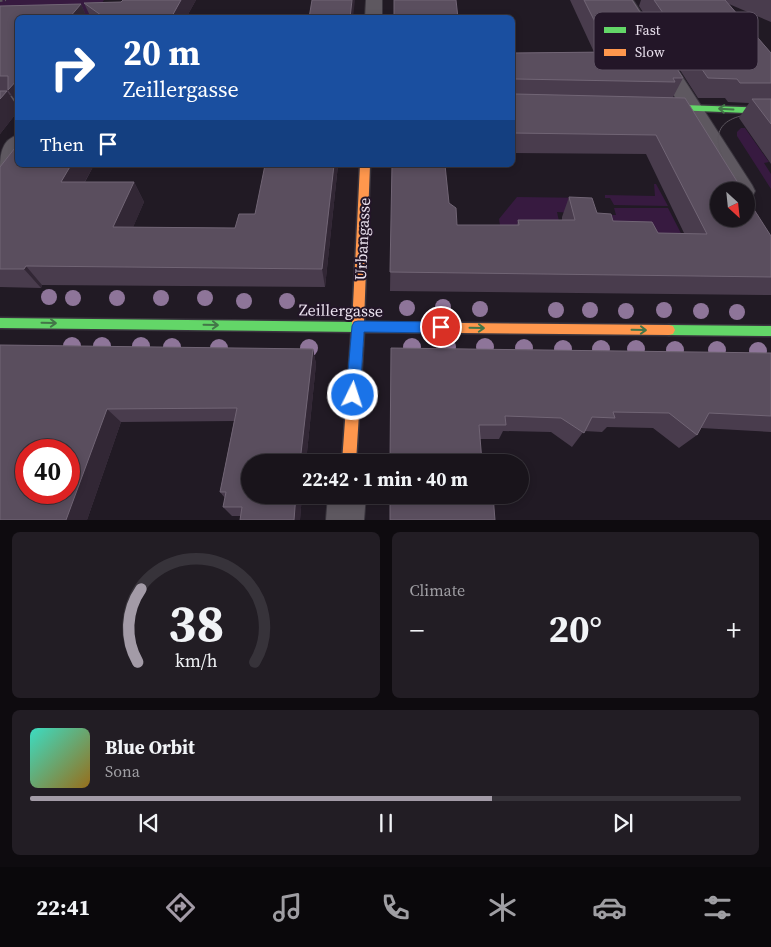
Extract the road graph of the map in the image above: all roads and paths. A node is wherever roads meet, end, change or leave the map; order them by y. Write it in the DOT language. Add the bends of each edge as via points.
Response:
graph roads {
  1 [pos="6,0"];
  2 [pos="374,0"];
  3 [pos="625,0"];
  4 [pos="0,1"];
  5 [pos="632,12"];
  6 [pos="372,15"];
  7 [pos="667,70"];
  8 [pos="0,102"];
  9 [pos="15,102"];
  10 [pos="644,107"];
  11 [pos="690,108"];
  12 [pos="771,111"];
  13 [pos="15,146"];
  14 [pos="0,166"];
  15 [pos="365,167"];
  16 [pos="736,182"];
  17 [pos="0,323"];
  18 [pos="358,326"];
  19 [pos="771,331"];
  20 [pos="350,454"];
  21 [pos="347,504"];
  22 [pos="346,520"];
  1 -- 4 [label="path"];
  2 -- 6 [label="street"];
  3 -- 5 [label="street"];
  7 -- 11 [label="street"];
  8 -- 9 [label="street"];
  10 -- 11 [label="street"];
  12 -- 11 [label="street, one-way"];
  11 -- 16 [label="street"];
  13 -- 14 [label="street"];
  15 -- 18 [label="street, Urbangasse"];
  17 -- 18 [label="street, Zeillergasse, one-way"];
  18 -- 19 [label="street, Zeillergasse, one-way"];
  18 -- 20 [label="street, Urbangasse"];
  21 -- 22 [label="street"];
}
